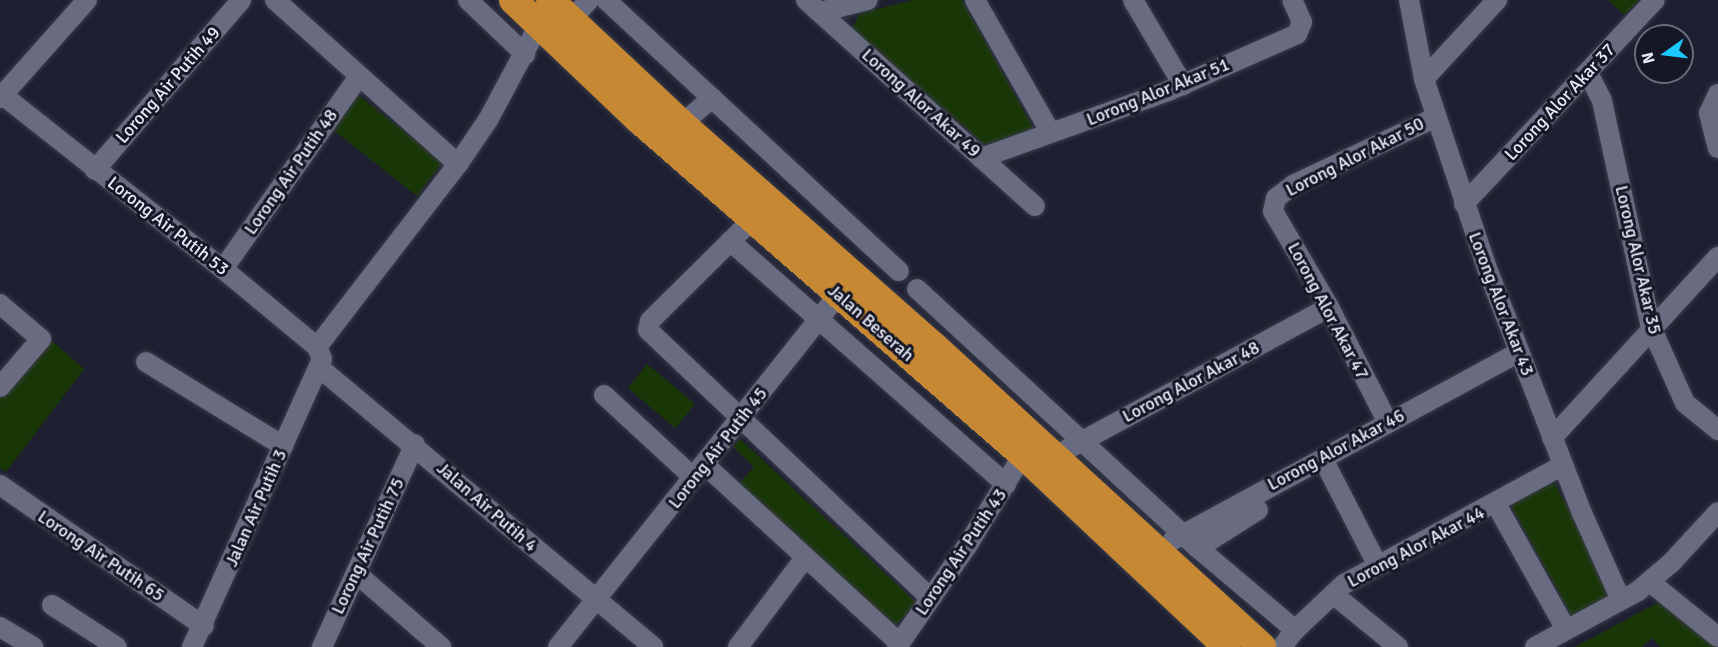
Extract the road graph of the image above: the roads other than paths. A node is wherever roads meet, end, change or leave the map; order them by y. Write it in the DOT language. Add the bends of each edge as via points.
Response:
graph roads {
  1 [pos="87,0"];
  2 [pos="241,0"];
  3 [pos="275,0"];
  4 [pos="468,0"];
  5 [pos="513,0"];
  6 [pos="589,0"];
  7 [pos="606,0"];
  8 [pos="868,0"];
  9 [pos="975,0"];
  10 [pos="1133,0"];
  11 [pos="1292,0"];
  12 [pos="1408,0"];
  13 [pos="1497,0"];
  14 [pos="1654,0"];
  15 [pos="813,6"];
  16 [pos="544,13"];
  17 [pos="570,21"];
  18 [pos="525,54"];
  19 [pos="1588,73"];
  20 [pos="359,75"];
  21 [pos="1424,80"];
  22 [pos="1183,85"];
  23 [pos="1718,94"];
  24 [pos="1,95"];
  25 [pos="712,98"];
  26 [pos="1436,117"];
  27 [pos="682,124"];
  28 [pos="1052,133"];
  29 [pos="1718,148"];
  30 [pos="981,158"];
  31 [pos="458,164"];
  32 [pos="95,170"];
  33 [pos="1276,198"];
  34 [pos="1464,204"];
  35 [pos="1035,206"];
  36 [pos="754,218"];
  37 [pos="730,241"];
  38 [pos="1718,257"];
  39 [pos="223,269"];
  40 [pos="900,271"];
  41 [pos="917,289"];
  42 [pos="838,295"];
  43 [pos="0,304"];
  44 [pos="1329,307"];
  45 [pos="821,318"];
  46 [pos="959,327"];
  47 [pos="1651,327"];
  48 [pos="317,346"];
  49 [pos="934,346"];
  50 [pos="1519,352"];
  51 [pos="146,362"];
  52 [pos="321,369"];
  53 [pos="0,387"];
  54 [pos="604,395"];
  55 [pos="743,417"];
  56 [pos="1388,423"];
  57 [pos="1718,430"];
  58 [pos="1552,438"];
  59 [pos="1081,440"];
  60 [pos="415,444"];
  61 [pos="283,446"];
  62 [pos="1023,455"];
  63 [pos="1053,457"];
  64 [pos="1323,459"];
  65 [pos="1563,465"];
  66 [pos="699,472"];
  67 [pos="1006,484"];
  68 [pos="0,485"];
  69 [pos="1496,504"];
  70 [pos="1258,510"];
  71 [pos="1718,512"];
  72 [pos="1183,534"];
  73 [pos="1198,548"];
  74 [pos="1153,551"];
  75 [pos="804,559"];
  76 [pos="1378,566"];
  77 [pos="356,573"];
  78 [pos="1650,582"];
  79 [pos="1334,594"];
  80 [pos="931,599"];
  81 [pos="1621,600"];
  82 [pos="598,601"];
  83 [pos="52,605"];
  84 [pos="0,627"];
  85 [pos="1295,630"];
  86 [pos="1566,630"];
  87 [pos="1718,637"];
  88 [pos="200,640"];
  89 [pos="898,645"];
  90 [pos="33,647"];
  91 [pos="117,647"];
  92 [pos="322,647"];
  93 [pos="441,647"];
  94 [pos="558,647"];
  95 [pos="653,647"];
  96 [pos="738,647"];
  97 [pos="1227,647"];
  98 [pos="1262,647"];
  99 [pos="1282,647"];
  100 [pos="1398,647"];
  101 [pos="1535,647"];
  1 -- 24 [label="street"];
  2 -- 32 [label="street, Lorong Air Putih 49"];
  3 -- 20 [label="street"];
  4 -- 18 [label="street"];
  5 -- 16 [label="highway, Jalan Beserah"];
  6 -- 17 [label="street"];
  7 -- 25 [label="street"];
  8 -- 15 [label="street"];
  9 -- 28 [label="street"];
  10 -- 22 [label="street"];
  11 -- 22 [label="street, Lorong Alor Akar 51" via="1302,22 1297,33"];
  12 -- 21 [label="street, Lorong Alor Akar 43"];
  13 -- 21 [label="street"];
  14 -- 19 [label="street, Lorong Alor Akar 37"];
  15 -- 30 [label="street, Lorong Alor Akar 49"];
  16 -- 17 [label="highway, Jalan Beserah"];
  16 -- 18 [label="street"];
  16 -- 36 [label="highway, Jalan Beserah" via="639,120"];
  17 -- 27 [label="highway, Jalan Beserah"];
  18 -- 31 [label="street"];
  19 -- 34 [label="street, Lorong Alor Akar 37"];
  19 -- 47 [label="street, Lorong Alor Akar 35" via="1602,101"];
  20 -- 31 [label="street"];
  20 -- 39 [label="street, Lorong Air Putih 48"];
  21 -- 26 [label="street, Lorong Alor Akar 43"];
  22 -- 28 [label="street, Lorong Alor Akar 51"];
  23 -- 29 [label="street" via="1709,113"];
  24 -- 32 [label="street, Lorong Air Putih 53"];
  25 -- 27 [label="street"];
  25 -- 40 [label="street"];
  26 -- 33 [label="street, Lorong Alor Akar 50" via="1293,184"];
  26 -- 34 [label="street, Lorong Alor Akar 43"];
  27 -- 49 [label="highway, Jalan Beserah"];
  28 -- 30 [label="street, Lorong Alor Akar 51"];
  30 -- 35 [label="street, Lorong Alor Akar 49"];
  31 -- 48 [label="street"];
  32 -- 39 [label="street, Lorong Air Putih 53"];
  33 -- 44 [label="street, Lorong Alor Akar 47" via="1273,211"];
  34 -- 50 [label="street, Lorong Alor Akar 43"];
  36 -- 37 [label="street"];
  36 -- 42 [label="highway, Jalan Beserah"];
  37 -- 45 [label="street"];
  37 -- 55 [label="street" via="647,326 653,337"];
  38 -- 47 [label="street"];
  39 -- 48 [label="street, Lorong Air Putih 53"];
  41 -- 46 [label="street"];
  42 -- 45 [label="street, Lorong Air Putih 45"];
  42 -- 62 [label="highway, Jalan Beserah"];
  43 -- 53 [label="street" via="41,339"];
  44 -- 56 [label="street, Lorong Alor Akar 47"];
  44 -- 59 [label="street, Lorong Alor Akar 48"];
  45 -- 55 [label="street, Lorong Air Putih 45"];
  45 -- 67 [label="street"];
  46 -- 49 [label="street"];
  46 -- 59 [label="street"];
  47 -- 57 [label="street, Lorong Alor Akar 35" via="1685,403"];
  47 -- 58 [label="street"];
  48 -- 52 [label="street"];
  49 -- 63 [label="highway, Jalan Beserah"];
  50 -- 56 [label="street, Lorong Alor Akar 46"];
  50 -- 58 [label="street, Lorong Alor Akar 43"];
  51 -- 61 [label="street"];
  52 -- 60 [label="street, Jalan Air Putih 4"];
  52 -- 61 [label="street, Jalan Air Putih 3"];
  54 -- 66 [label="street"];
  55 -- 66 [label="street, Lorong Air Putih 45"];
  55 -- 80 [label="street"];
  56 -- 64 [label="street, Lorong Alor Akar 46"];
  58 -- 65 [label="street, Lorong Alor Akar 43"];
  59 -- 63 [label="street, Lorong Alor Akar 48"];
  59 -- 72 [label="street"];
  60 -- 77 [label="street, Lorong Air Putih 75"];
  60 -- 82 [label="street, Jalan Air Putih 4"];
  61 -- 88 [label="street, Jalan Air Putih 3"];
  62 -- 67 [label="street, Lorong Air Putih 43"];
  62 -- 97 [label="highway, Jalan Beserah"];
  63 -- 74 [label="highway, Jalan Beserah"];
  64 -- 72 [label="street, Lorong Alor Akar 46"];
  64 -- 76 [label="street"];
  65 -- 69 [label="street, Lorong Alor Akar 44"];
  65 -- 81 [label="street, Lorong Alor Akar 43"];
  66 -- 75 [label="street"];
  66 -- 82 [label="street, Lorong Air Putih 45"];
  67 -- 80 [label="street, Lorong Air Putih 43"];
  68 -- 88 [label="street, Lorong Air Putih 65"];
  69 -- 76 [label="street, Lorong Alor Akar 44"];
  69 -- 86 [label="street"];
  70 -- 73 [label="street"];
  71 -- 78 [label="street"];
  72 -- 73 [label="street"];
  72 -- 74 [label="street, Lorong Alor Akar 46"];
  73 -- 85 [label="street"];
  74 -- 98 [label="highway, Jalan Beserah"];
  75 -- 89 [label="street"];
  75 -- 96 [label="street"];
  76 -- 79 [label="street, Lorong Alor Akar 44"];
  77 -- 92 [label="street, Lorong Air Putih 75"];
  77 -- 93 [label="street"];
  78 -- 81 [label="street"];
  78 -- 87 [label="street"];
  79 -- 85 [label="street, Lorong Alor Akar 44"];
  79 -- 100 [label="street"];
  80 -- 89 [label="street, Lorong Air Putih 43"];
  81 -- 86 [label="street"];
  82 -- 94 [label="street, Lorong Air Putih 45"];
  82 -- 95 [label="street, Jalan Air Putih 4"];
  83 -- 91 [label="street"];
  84 -- 90 [label="street"];
  85 -- 99 [label="street, Lorong Alor Akar 44"];
  86 -- 101 [label="street"];
}
